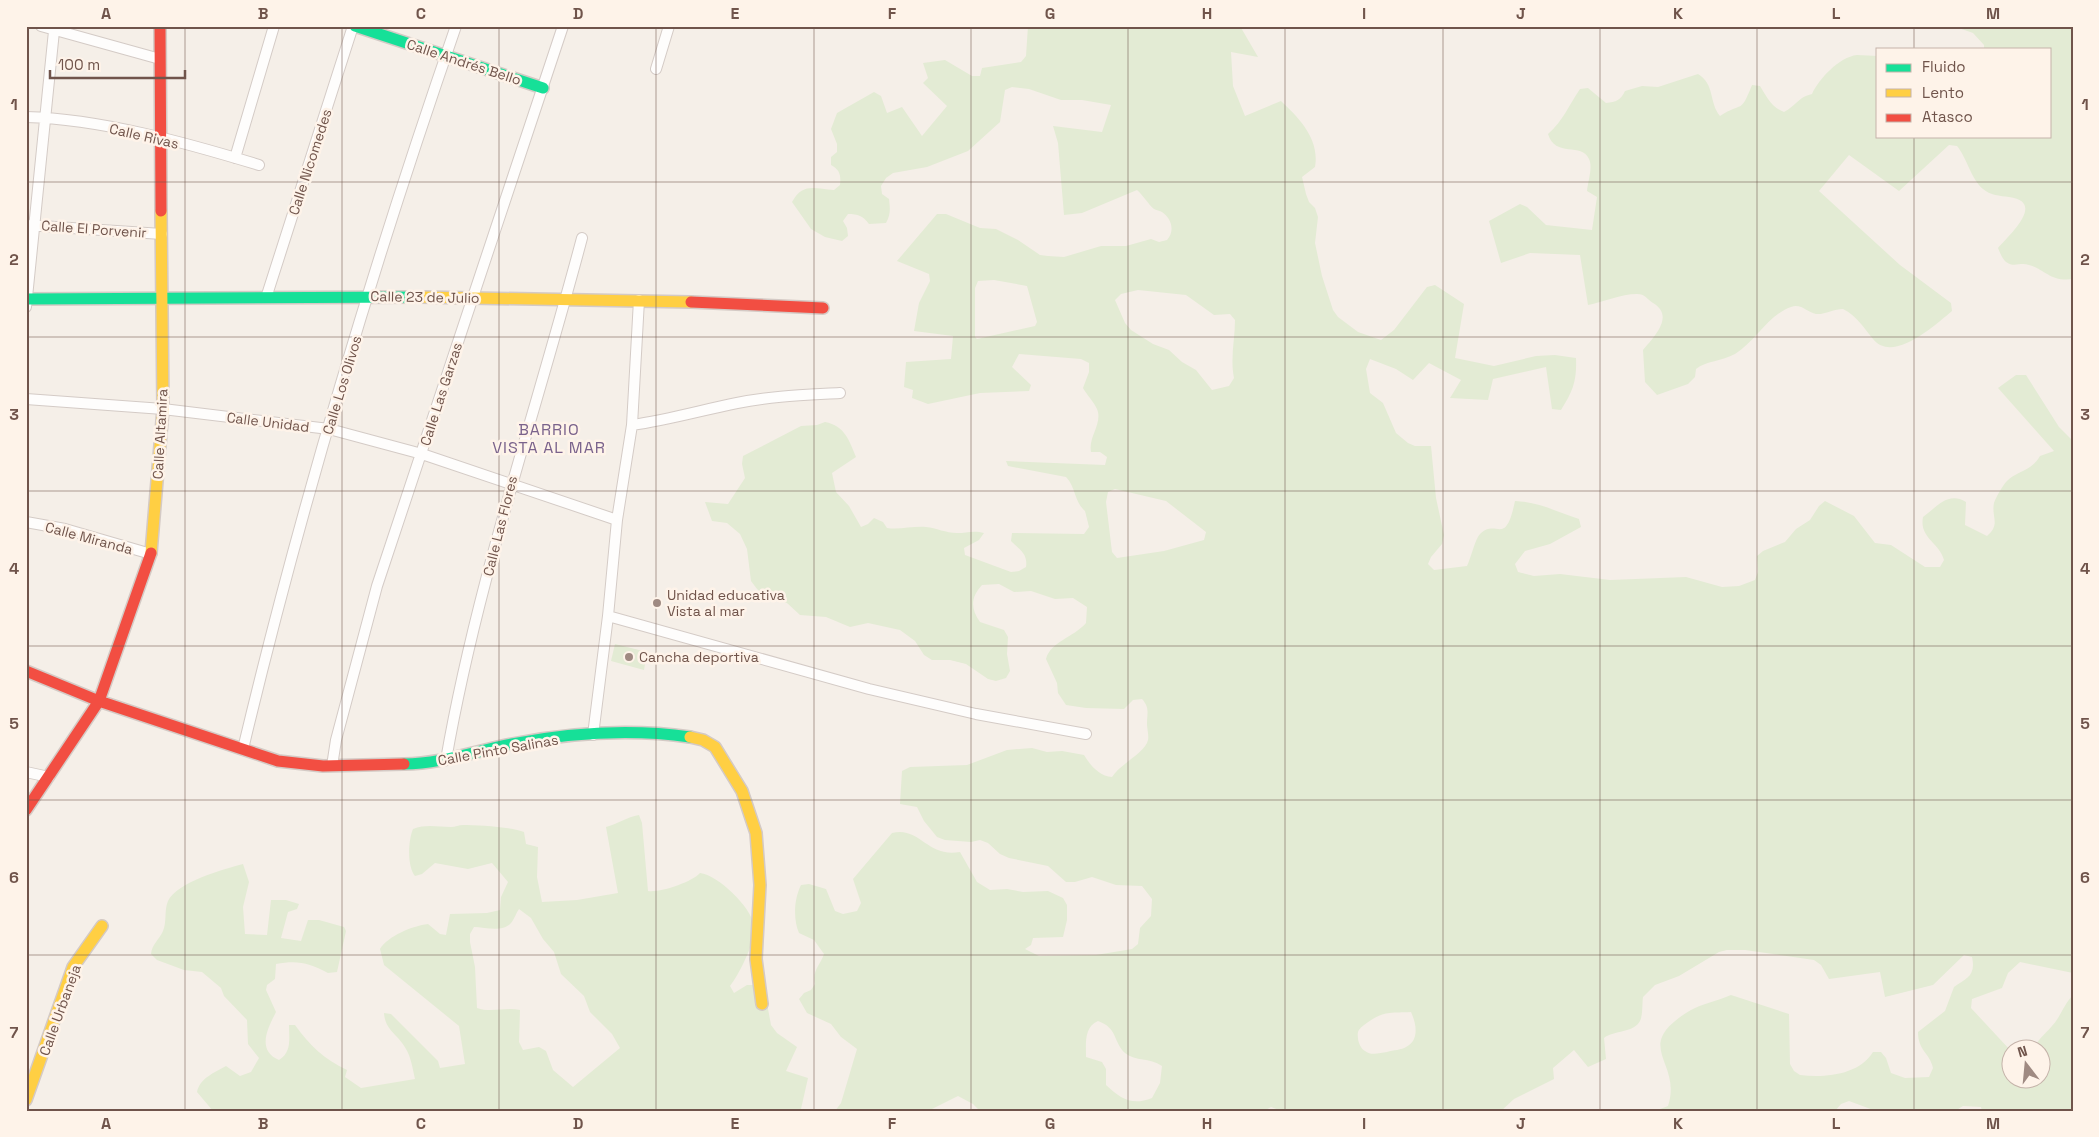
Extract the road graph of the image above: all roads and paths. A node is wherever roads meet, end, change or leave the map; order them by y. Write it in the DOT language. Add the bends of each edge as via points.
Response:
graph roads {
  1 [pos="42,26"];
  2 [pos="160,26"];
  3 [pos="274,26"];
  4 [pos="354,26"];
  5 [pos="456,26"];
  6 [pos="563,26"];
  7 [pos="668,26"];
  8 [pos="54,31"];
  9 [pos="446,56"];
  10 [pos="160,59"];
  11 [pos="656,69"];
  12 [pos="543,88"];
  13 [pos="26,117"];
  14 [pos="45,117"];
  15 [pos="161,139"];
  16 [pos="235,158"];
  17 [pos="259,165"];
  18 [pos="31,225"];
  19 [pos="162,234"];
  20 [pos="582,238"];
  21 [pos="369,296"];
  22 [pos="162,298"];
  23 [pos="266,298"];
  24 [pos="473,298"];
  25 [pos="565,300"];
  26 [pos="639,300"];
  27 [pos="27,302"];
  28 [pos="823,308"];
  29 [pos="840,393"];
  30 [pos="26,400"];
  31 [pos="163,409"];
  32 [pos="632,425"];
  33 [pos="329,428"];
  34 [pos="422,454"];
  35 [pos="510,483"];
  36 [pos="617,520"];
  37 [pos="26,522"];
  38 [pos="151,554"];
  39 [pos="608,616"];
  40 [pos="26,671"];
  41 [pos="99,701"];
  42 [pos="1086,734"];
  43 [pos="593,735"];
  44 [pos="243,749"];
  45 [pos="446,760"];
  46 [pos="332,766"];
  47 [pos="26,772"];
  48 [pos="49,777"];
  49 [pos="26,810"];
  50 [pos="102,926"];
  51 [pos="762,1004"];
  52 [pos="26,1100"];
  1 -- 8 [label="street"];
  2 -- 10 [label="street, Calle Altamira"];
  3 -- 16 [label="street"];
  4 -- 9 [label="street, Calle Andrés Bello"];
  4 -- 23 [label="street, Calle Nicomedes"];
  5 -- 9 [label="street, Calle Los Olivos"];
  6 -- 12 [label="street, Calle Las Garzas"];
  7 -- 11 [label="street"];
  8 -- 10 [label="street"];
  8 -- 14 [label="street"];
  9 -- 12 [label="street, Calle Andrés Bello"];
  9 -- 21 [label="street, Calle Los Olivos"];
  10 -- 15 [label="street, Calle Altamira"];
  12 -- 24 [label="street, Calle Las Garzas"];
  13 -- 14 [label="street, Calle Rivas"];
  14 -- 15 [label="street, Calle Rivas" via="66,118"];
  14 -- 18 [label="street"];
  15 -- 16 [label="street, Calle Rivas"];
  15 -- 19 [label="street, Calle Altamira"];
  16 -- 17 [label="street, Calle Rivas"];
  18 -- 19 [label="street, Calle El Porvenir"];
  18 -- 27 [label="street"];
  19 -- 22 [label="street, Calle Altamira"];
  20 -- 25 [label="street, Calle Las Flores"];
  21 -- 23 [label="street, Calle 23 de Julio"];
  21 -- 24 [label="street, Calle 23 de Julio"];
  21 -- 33 [label="street, Calle Los Olivos"];
  22 -- 23 [label="street, Calle 23 de Julio"];
  22 -- 27 [label="street, Calle 23 de Julio"];
  22 -- 31 [label="street, Calle Altamira"];
  24 -- 25 [label="street, Calle 23 de Julio"];
  24 -- 34 [label="street, Calle Las Garzas"];
  25 -- 26 [label="street, Calle 23 de Julio"];
  25 -- 35 [label="street, Calle Las Flores"];
  26 -- 28 [label="street, Calle 23 de Julio"];
  26 -- 32 [label="street"];
  29 -- 32 [label="street" via="765,398"];
  30 -- 31 [label="street, Calle Unidad"];
  31 -- 33 [label="street, Calle Unidad"];
  31 -- 38 [label="street, Calle Altamira"];
  32 -- 36 [label="street"];
  33 -- 34 [label="street, Calle Unidad"];
  33 -- 44 [label="street, Calle Los Olivos" via="278,602"];
  34 -- 35 [label="street, Calle Unidad"];
  34 -- 46 [label="street, Calle Las Garzas" via="377,586"];
  35 -- 36 [label="street, Calle Unidad"];
  35 -- 45 [label="street, Calle Las Flores" via="457,696"];
  36 -- 39 [label="street"];
  37 -- 38 [label="street, Calle Miranda" via="65,529"];
  38 -- 41 [label="street, Calle Altamira"];
  39 -- 42 [label="street" via="869,689 976,714"];
  39 -- 43 [label="street"];
  40 -- 41 [label="street, Calle Pinto Salinas"];
  41 -- 44 [label="street, Calle Pinto Salinas"];
  41 -- 48 [label="street, Calle Altamira"];
  43 -- 45 [label="street, Calle Pinto Salinas" via="514,744"];
  43 -- 51 [label="street, Calle Pinto Salinas" via="688,737 715,747 742,791 756,833 760,885 756,959"];
  44 -- 46 [label="street, Calle Pinto Salinas" via="278,761"];
  45 -- 46 [label="street, Calle Pinto Salinas" via="404,766"];
  47 -- 48 [label="street"];
  48 -- 49 [label="street, Calle Altamira"];
  50 -- 52 [label="street, Calle Urbaneja" via="73,967"];
}
